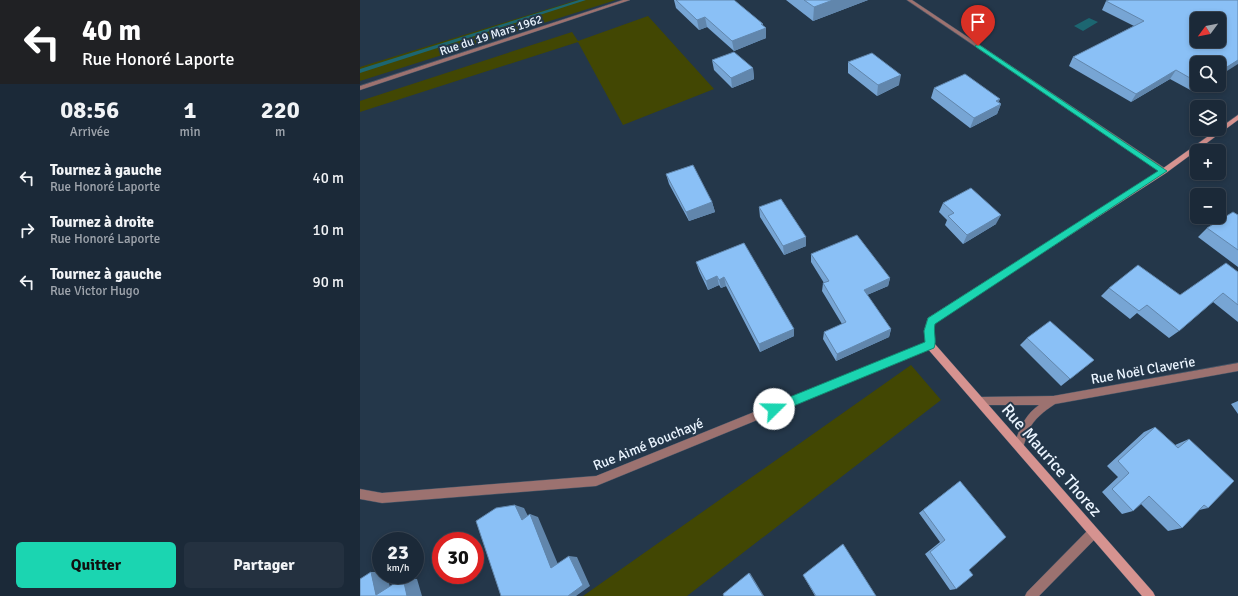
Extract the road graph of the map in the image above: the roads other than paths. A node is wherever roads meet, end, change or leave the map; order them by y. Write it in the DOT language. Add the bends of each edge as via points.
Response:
graph roads {
  1 [pos="628,0"];
  2 [pos="909,0"];
  3 [pos="360,88"];
  4 [pos="1238,117"];
  5 [pos="1164,171"];
  6 [pos="930,345"];
  7 [pos="1238,367"];
  8 [pos="1053,400"];
  9 [pos="980,401"];
  10 [pos="1019,446"];
  11 [pos="360,494"];
  12 [pos="1093,533"];
  13 [pos="1031,596"];
  14 [pos="1149,596"];
  1 -- 3 [label="street, Rue du 19 Mars 1962"];
  2 -- 5 [label="street"];
  4 -- 5 [label="street"];
  5 -- 6 [label="street" via="931,321 928,331"];
  6 -- 9 [label="street, Rue Maurice Thorez"];
  6 -- 11 [label="street, Rue Aimé Bouchayé" via="596,481 382,498"];
  7 -- 8 [label="street, Rue Noël Claverie"];
  8 -- 9 [label="street, Rue Noël Claverie"];
  8 -- 10 [label="street, Rue Noël Claverie" via="1034,414 1023,431"];
  9 -- 10 [label="street, Rue Maurice Thorez"];
  10 -- 12 [label="street, Rue Maurice Thorez"];
  12 -- 13 [label="street"];
  12 -- 14 [label="street, Rue Maurice Thorez"];
}
